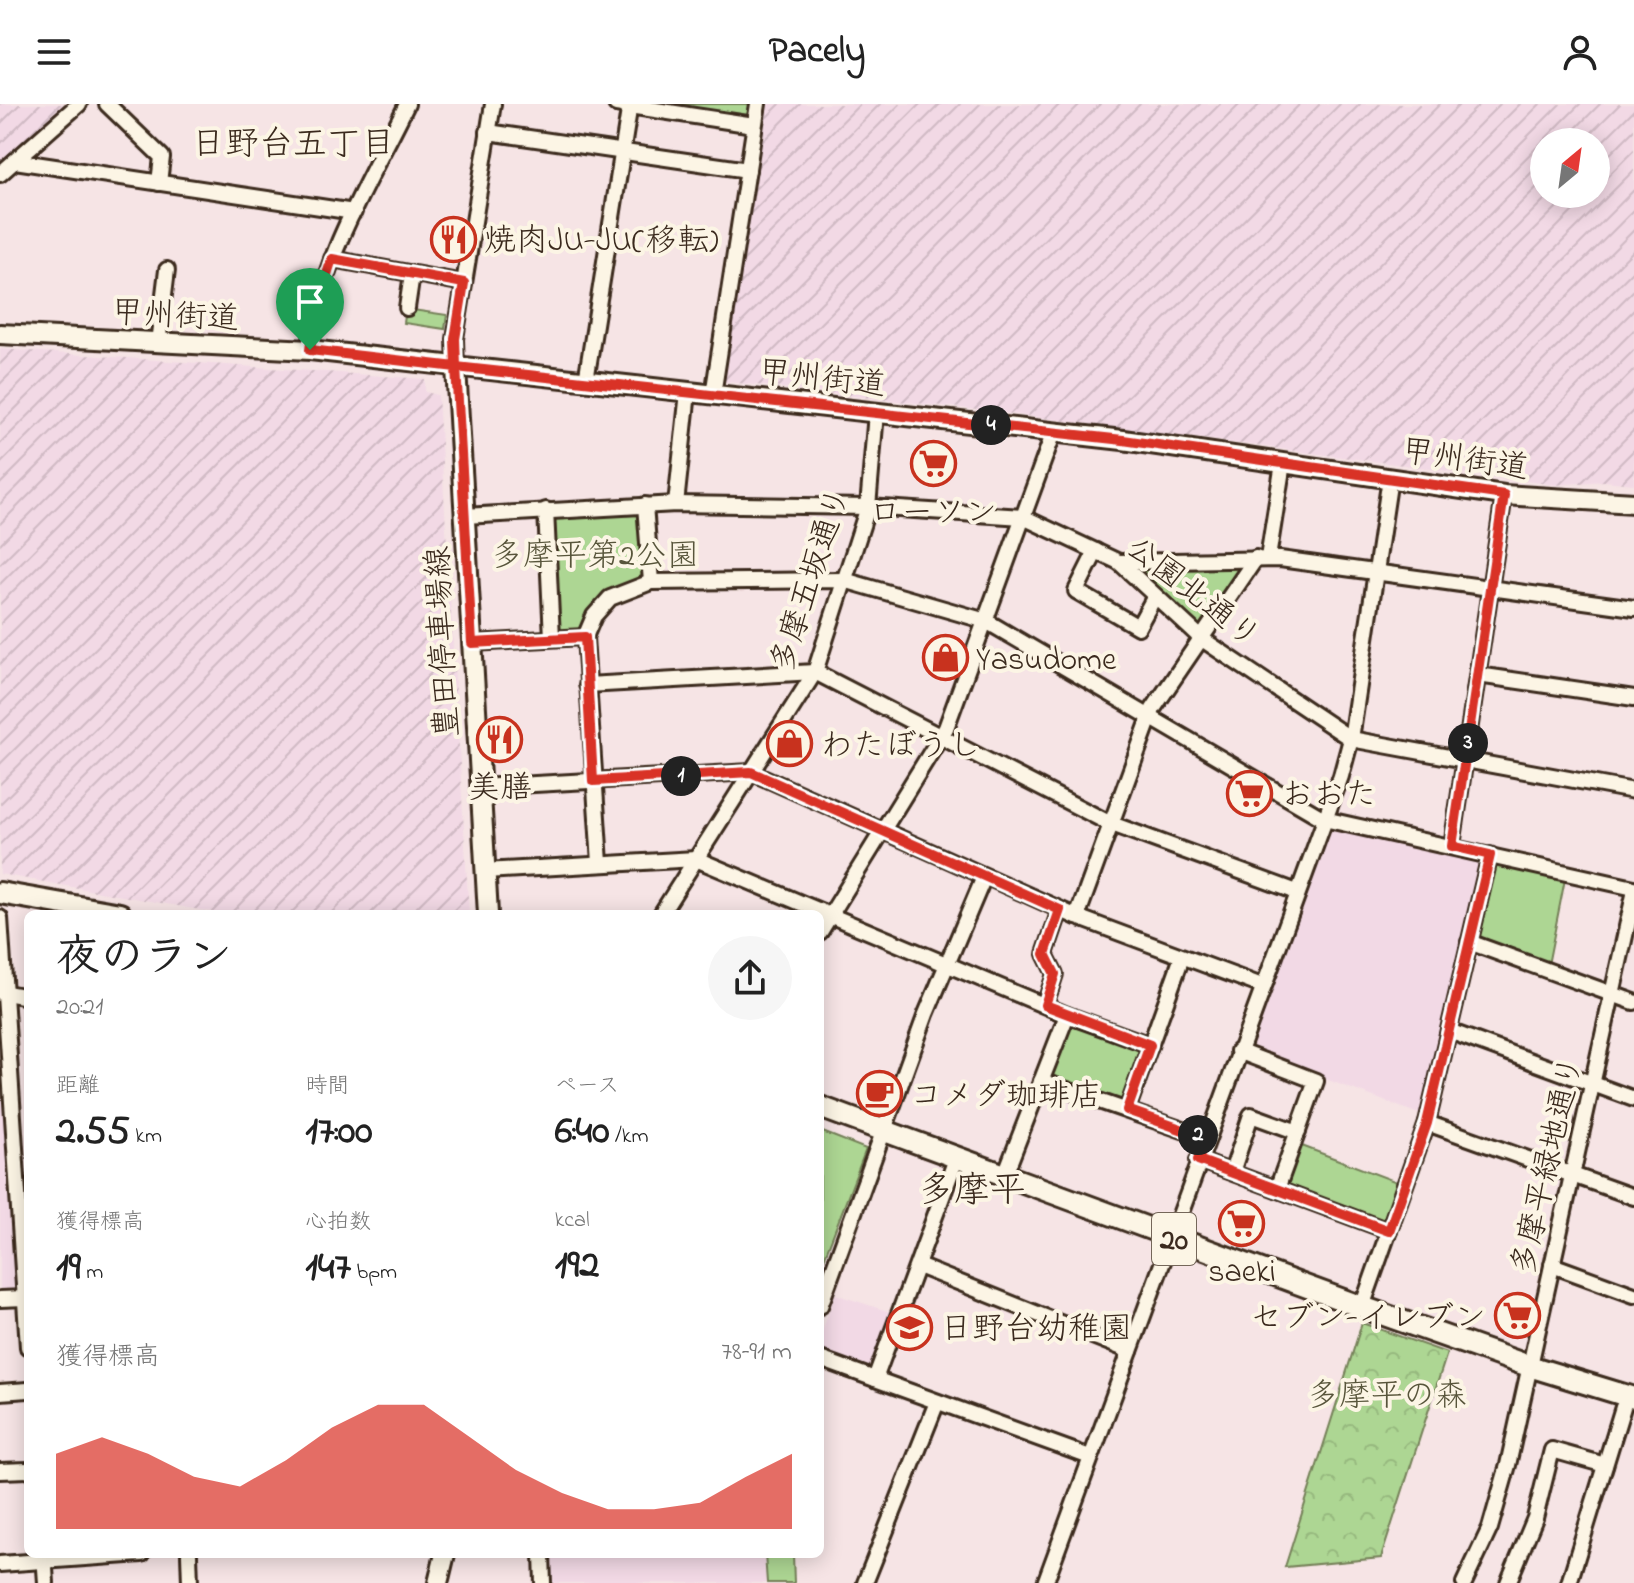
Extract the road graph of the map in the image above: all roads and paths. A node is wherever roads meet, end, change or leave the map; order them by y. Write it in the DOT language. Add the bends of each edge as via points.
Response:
graph roads {
  1 [pos="79,104"];
  2 [pos="107,104"];
  3 [pos="407,104"];
  4 [pos="493,104"];
  5 [pos="758,104"];
  6 [pos="625,105"];
  7 [pos="754,125"];
  8 [pos="488,132"];
  9 [pos="622,151"];
  10 [pos="15,161"];
  11 [pos="748,170"];
  12 [pos="0,174"];
  13 [pos="159,183"];
  14 [pos="354,212"];
  15 [pos="332,259"];
  16 [pos="167,270"];
  17 [pos="412,274"];
  18 [pos="464,283"];
  19 [pos="407,308"];
  20 [pos="0,334"];
  21 [pos="158,343"];
  22 [pos="310,350"];
  23 [pos="456,367"];
  24 [pos="586,381"];
  25 [pos="688,392"];
  26 [pos="713,395"];
  27 [pos="876,413"];
  28 [pos="1054,432"];
  29 [pos="1283,463"];
  30 [pos="1390,478"];
  31 [pos="1504,495"];
  32 [pos="1634,503"];
  33 [pos="676,504"];
  34 [pos="645,505"];
  35 [pos="868,507"];
  36 [pos="546,510"];
  37 [pos="464,516"];
  38 [pos="1023,517"];
  39 [pos="1096,551"];
  40 [pos="1262,558"];
  41 [pos="1119,562"];
  42 [pos="1376,571"];
  43 [pos="844,580"];
  44 [pos="651,582"];
  45 [pos="1490,589"];
  46 [pos="1155,596"];
  47 [pos="1634,608"];
  48 [pos="986,621"];
  49 [pos="585,637"];
  50 [pos="552,638"];
  51 [pos="1202,639"];
  52 [pos="472,643"];
  53 [pos="815,672"];
  54 [pos="1478,675"];
  55 [pos="587,685"];
  56 [pos="1634,698"];
  57 [pos="1150,716"];
  58 [pos="941,737"];
  59 [pos="1351,739"];
  60 [pos="1465,760"];
  61 [pos="751,772"];
  62 [pos="593,781"];
  63 [pos="479,787"];
  64 [pos="1634,791"];
  65 [pos="1324,819"];
  66 [pos="1109,823"];
  67 [pos="883,832"];
  68 [pos="1452,846"];
  69 [pos="1490,855"];
  70 [pos="696,859"];
  71 [pos="600,863"];
  72 [pos="485,871"];
  73 [pos="984,877"];
  74 [pos="1634,888"];
  75 [pos="1297,892"];
  76 [pos="0,893"];
  77 [pos="1634,895"];
  78 [pos="97,910"];
  79 [pos="488,910"];
  80 [pos="664,910"];
  81 [pos="819,910"];
  82 [pos="1060,910"];
  83 [pos="824,912"];
  84 [pos="831,915"];
  85 [pos="1077,917"];
  86 [pos="0,918"];
  87 [pos="824,926"];
  88 [pos="1469,942"];
  89 [pos="1182,957"];
  90 [pos="946,963"];
  91 [pos="1262,986"];
  92 [pos="3,993"];
  93 [pos="1613,994"];
  94 [pos="24,996"];
  95 [pos="1634,1002"];
  96 [pos="1045,1005"];
  97 [pos="1067,1015"];
  98 [pos="1449,1031"];
  99 [pos="1150,1045"];
  100 [pos="1238,1051"];
  101 [pos="6,1077"];
  102 [pos="1041,1081"];
  103 [pos="1593,1084"];
  104 [pos="1634,1099"];
  105 [pos="824,1109"];
  106 [pos="1127,1110"];
  107 [pos="1427,1123"];
  108 [pos="1298,1132"];
  109 [pos="884,1133"];
  110 [pos="1206,1138"];
  111 [pos="956,1159"];
  112 [pos="1198,1160"];
  113 [pos="1232,1172"];
  114 [pos="1573,1175"];
  115 [pos="1004,1177"];
  116 [pos="1277,1189"];
  117 [pos="1634,1197"];
  118 [pos="24,1230"];
  119 [pos="1389,1231"];
  120 [pos="1169,1238"];
  121 [pos="1552,1265"];
  122 [pos="918,1266"];
  123 [pos="824,1295"];
  124 [pos="1634,1295"];
  125 [pos="24,1298"];
  126 [pos="0,1299"];
  127 [pos="1362,1307"];
  128 [pos="1130,1351"];
  129 [pos="824,1360"];
  130 [pos="1529,1366"];
  131 [pos="875,1379"];
  132 [pos="24,1390"];
  133 [pos="0,1392"];
  134 [pos="937,1402"];
  135 [pos="1630,1405"];
  136 [pos="1090,1457"];
  137 [pos="1605,1465"];
  138 [pos="24,1470"];
  139 [pos="0,1471"];
  140 [pos="44,1558"];
  141 [pos="189,1558"];
  142 [pos="444,1558"];
  143 [pos="542,1558"];
  144 [pos="0,1564"];
  145 [pos="46,1583"];
  146 [pos="190,1583"];
  147 [pos="438,1583"];
  148 [pos="543,1583"];
  149 [pos="865,1583"];
  150 [pos="1045,1583"];
  151 [pos="1464,1583"];
  152 [pos="1508,1583"];
  153 [pos="1569,1583"];
  1 -- 10 [label="street"];
  2 -- 13 [label="street" via="162,157"];
  3 -- 14 [label="street"];
  4 -- 8 [label="street"];
  5 -- 7 [label="street"];
  6 -- 7 [label="street"];
  6 -- 9 [label="street"];
  7 -- 11 [label="street"];
  8 -- 9 [label="street"];
  8 -- 18 [label="street"];
  9 -- 11 [label="street"];
  9 -- 24 [label="street"];
  10 -- 12 [label="street"];
  10 -- 13 [label="street"];
  11 -- 26 [label="street"];
  13 -- 14 [label="street"];
  14 -- 15 [label="street"];
  15 -- 17 [label="street"];
  15 -- 22 [label="street" via="316,308"];
  16 -- 21 [label="street"];
  17 -- 18 [label="street"];
  17 -- 19 [label="street"];
  18 -- 23 [label="street"];
  20 -- 21 [label="main road, 甲州街道"];
  21 -- 22 [label="main road, 甲州街道"];
  22 -- 23 [label="main road, 甲州街道"];
  23 -- 24 [label="main road, 甲州街道"];
  23 -- 37 [label="main road, 豊田停車場線"];
  24 -- 25 [label="main road, 甲州街道"];
  25 -- 26 [label="main road, 甲州街道"];
  25 -- 33 [label="street"];
  26 -- 27 [label="main road, 甲州街道"];
  27 -- 28 [label="main road, 甲州街道"];
  27 -- 35 [label="street, 多摩五坂通り"];
  28 -- 29 [label="main road, 甲州街道"];
  28 -- 38 [label="street"];
  29 -- 30 [label="main road, 甲州街道"];
  29 -- 40 [label="street"];
  30 -- 31 [label="main road, 甲州街道"];
  30 -- 42 [label="street"];
  31 -- 32 [label="main road, 甲州街道"];
  31 -- 45 [label="street"];
  33 -- 34 [label="street, 公園北通り"];
  33 -- 35 [label="street, 公園北通り"];
  34 -- 36 [label="street, 公園北通り"];
  34 -- 44 [label="street"];
  35 -- 38 [label="street, 公園北通り"];
  35 -- 43 [label="street, 多摩五坂通り"];
  36 -- 37 [label="street, 公園北通り"];
  36 -- 50 [label="street"];
  37 -- 52 [label="main road, 豊田停車場線"];
  38 -- 39 [label="street, 公園北通り"];
  38 -- 48 [label="street"];
  39 -- 41 [label="street, 公園北通り"];
  39 -- 46 [label="street" via="1076,591 1138,627"];
  40 -- 41 [label="street"];
  40 -- 42 [label="street"];
  40 -- 51 [label="street"];
  41 -- 46 [label="street, 公園北通り"];
  42 -- 45 [label="street"];
  42 -- 59 [label="street"];
  43 -- 44 [label="street"];
  43 -- 48 [label="street"];
  43 -- 53 [label="street, 多摩五坂通り"];
  44 -- 49 [label="street" via="610,598"];
  45 -- 47 [label="street"];
  45 -- 54 [label="street"];
  46 -- 51 [label="street, 公園北通り"];
  48 -- 57 [label="street"];
  48 -- 58 [label="street"];
  49 -- 50 [label="street"];
  49 -- 55 [label="street"];
  50 -- 52 [label="street"];
  51 -- 57 [label="street"];
  51 -- 59 [label="street, 公園北通り"];
  52 -- 63 [label="main road, 豊田停車場線"];
  53 -- 55 [label="street"];
  53 -- 58 [label="street"];
  53 -- 61 [label="street, 多摩五坂通り"];
  54 -- 56 [label="street"];
  54 -- 60 [label="street"];
  55 -- 62 [label="street"];
  57 -- 65 [label="street"];
  57 -- 66 [label="street"];
  58 -- 66 [label="street"];
  58 -- 67 [label="street"];
  59 -- 60 [label="street, 公園北通り"];
  59 -- 65 [label="street"];
  60 -- 64 [label="street, 公園北通り"];
  60 -- 68 [label="street"];
  61 -- 62 [label="street"];
  61 -- 67 [label="street"];
  61 -- 70 [label="street, 多摩五坂通り"];
  62 -- 63 [label="street"];
  62 -- 71 [label="street"];
  63 -- 72 [label="main road, 豊田停車場線"];
  65 -- 68 [label="street"];
  65 -- 75 [label="street"];
  66 -- 75 [label="street"];
  66 -- 85 [label="street"];
  67 -- 73 [label="street"];
  67 -- 84 [label="street"];
  68 -- 69 [label="street"];
  69 -- 74 [label="street"];
  69 -- 88 [label="street"];
  70 -- 71 [label="street"];
  70 -- 80 [label="street, 多摩五坂通り"];
  70 -- 81 [label="street"];
  71 -- 72 [label="street"];
  72 -- 79 [label="main road, 豊田停車場線"];
  73 -- 82 [label="street"];
  73 -- 90 [label="street"];
  75 -- 91 [label="street"];
  76 -- 78 [label="highway"];
  77 -- 93 [label="street, 多摩平緑地通り"];
  82 -- 85 [label="street"];
  82 -- 96 [label="street" via="1045,954 1055,974"];
  83 -- 84 [label="street"];
  84 -- 87 [label="street"];
  84 -- 90 [label="street"];
  85 -- 89 [label="street"];
  86 -- 92 [label="street"];
  88 -- 93 [label="street"];
  88 -- 98 [label="street"];
  89 -- 91 [label="street"];
  89 -- 99 [label="street"];
  90 -- 96 [label="street"];
  90 -- 109 [label="street"];
  91 -- 100 [label="street"];
  92 -- 94 [label="street"];
  92 -- 101 [label="street"];
  93 -- 95 [label="street"];
  93 -- 103 [label="street, 多摩平緑地通り"];
  96 -- 97 [label="street"];
  97 -- 99 [label="street"];
  97 -- 102 [label="street"];
  98 -- 103 [label="street"];
  98 -- 107 [label="street"];
  99 -- 106 [label="street"];
  100 -- 108 [label="street" via="1316,1081"];
  100 -- 110 [label="street"];
  101 -- 118 [label="street"];
  102 -- 106 [label="street"];
  102 -- 115 [label="street"];
  103 -- 104 [label="street"];
  103 -- 114 [label="street, 多摩平緑地通り"];
  105 -- 109 [label="highway, 20"];
  106 -- 110 [label="street"];
  107 -- 114 [label="street"];
  107 -- 119 [label="street"];
  108 -- 113 [label="street" via="1251,1115"];
  108 -- 116 [label="street"];
  109 -- 111 [label="highway, 20"];
  109 -- 123 [label="street"];
  110 -- 112 [label="street"];
  111 -- 115 [label="highway, 20"];
  111 -- 122 [label="street"];
  112 -- 113 [label="street"];
  112 -- 120 [label="street"];
  113 -- 116 [label="street"];
  114 -- 117 [label="street"];
  114 -- 121 [label="street, 多摩平緑地通り"];
  115 -- 120 [label="highway, 20"];
  116 -- 119 [label="street"];
  119 -- 127 [label="street"];
  120 -- 127 [label="highway, 20"];
  120 -- 128 [label="street"];
  121 -- 124 [label="street"];
  121 -- 130 [label="street, 多摩平緑地通り"];
  122 -- 128 [label="street"];
  122 -- 131 [label="street"];
  125 -- 126 [label="street"];
  127 -- 130 [label="highway, 20"];
  128 -- 136 [label="street"];
  129 -- 131 [label="street"];
  130 -- 135 [label="highway, 20"];
  130 -- 151 [label="street, 多摩平緑地通り" via="1497,1506"];
  131 -- 134 [label="street"];
  132 -- 133 [label="street"];
  134 -- 136 [label="street"];
  134 -- 149 [label="street"];
  135 -- 137 [label="street"];
  136 -- 150 [label="street"];
  137 -- 152 [label="street" via="1552,1450 1535,1518"];
  137 -- 153 [label="street"];
  138 -- 139 [label="street"];
  140 -- 144 [label="street"];
  140 -- 145 [label="street"];
  141 -- 146 [label="street"];
  142 -- 147 [label="main road"];
  143 -- 148 [label="street"];
}
